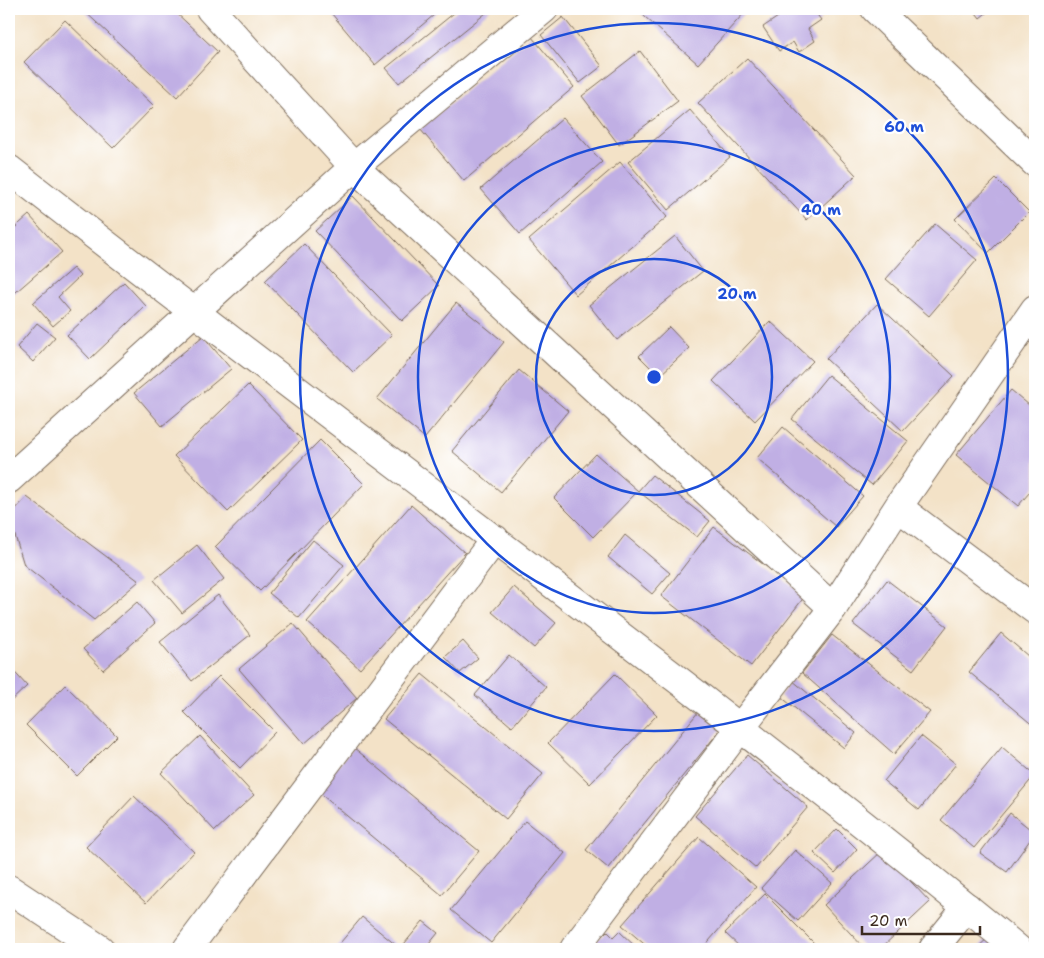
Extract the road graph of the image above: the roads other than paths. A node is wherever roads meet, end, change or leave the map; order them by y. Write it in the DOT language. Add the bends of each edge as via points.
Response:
graph roads {
  1 [pos="210,9"];
  2 [pos="544,9"];
  3 [pos="875,9"];
  4 [pos="1035,163"];
  5 [pos="354,167"];
  6 [pos="9,169"];
  7 [pos="1035,309"];
  8 [pos="192,312"];
  9 [pos="9,479"];
  10 [pos="898,507"];
  11 [pos="496,539"];
  12 [pos="833,608"];
  13 [pos="1035,610"];
  14 [pos="740,728"];
  15 [pos="9,889"];
  16 [pos="967,907"];
  17 [pos="100,949"];
  18 [pos="187,949"];
  19 [pos="574,949"];
  20 [pos="933,949"];
  21 [pos="1018,949"];
  1 -- 5 [label="street"];
  2 -- 5 [label="street"];
  3 -- 4 [label="street"];
  5 -- 8 [label="street"];
  5 -- 12 [label="street"];
  6 -- 8 [label="street"];
  7 -- 10 [label="street"];
  8 -- 9 [label="street"];
  8 -- 11 [label="street"];
  10 -- 12 [label="street"];
  10 -- 13 [label="street"];
  11 -- 14 [label="street"];
  11 -- 18 [label="street"];
  12 -- 14 [label="street"];
  14 -- 16 [label="street"];
  14 -- 19 [label="street"];
  15 -- 17 [label="street"];
  16 -- 20 [label="street"];
  16 -- 21 [label="street"];
}
